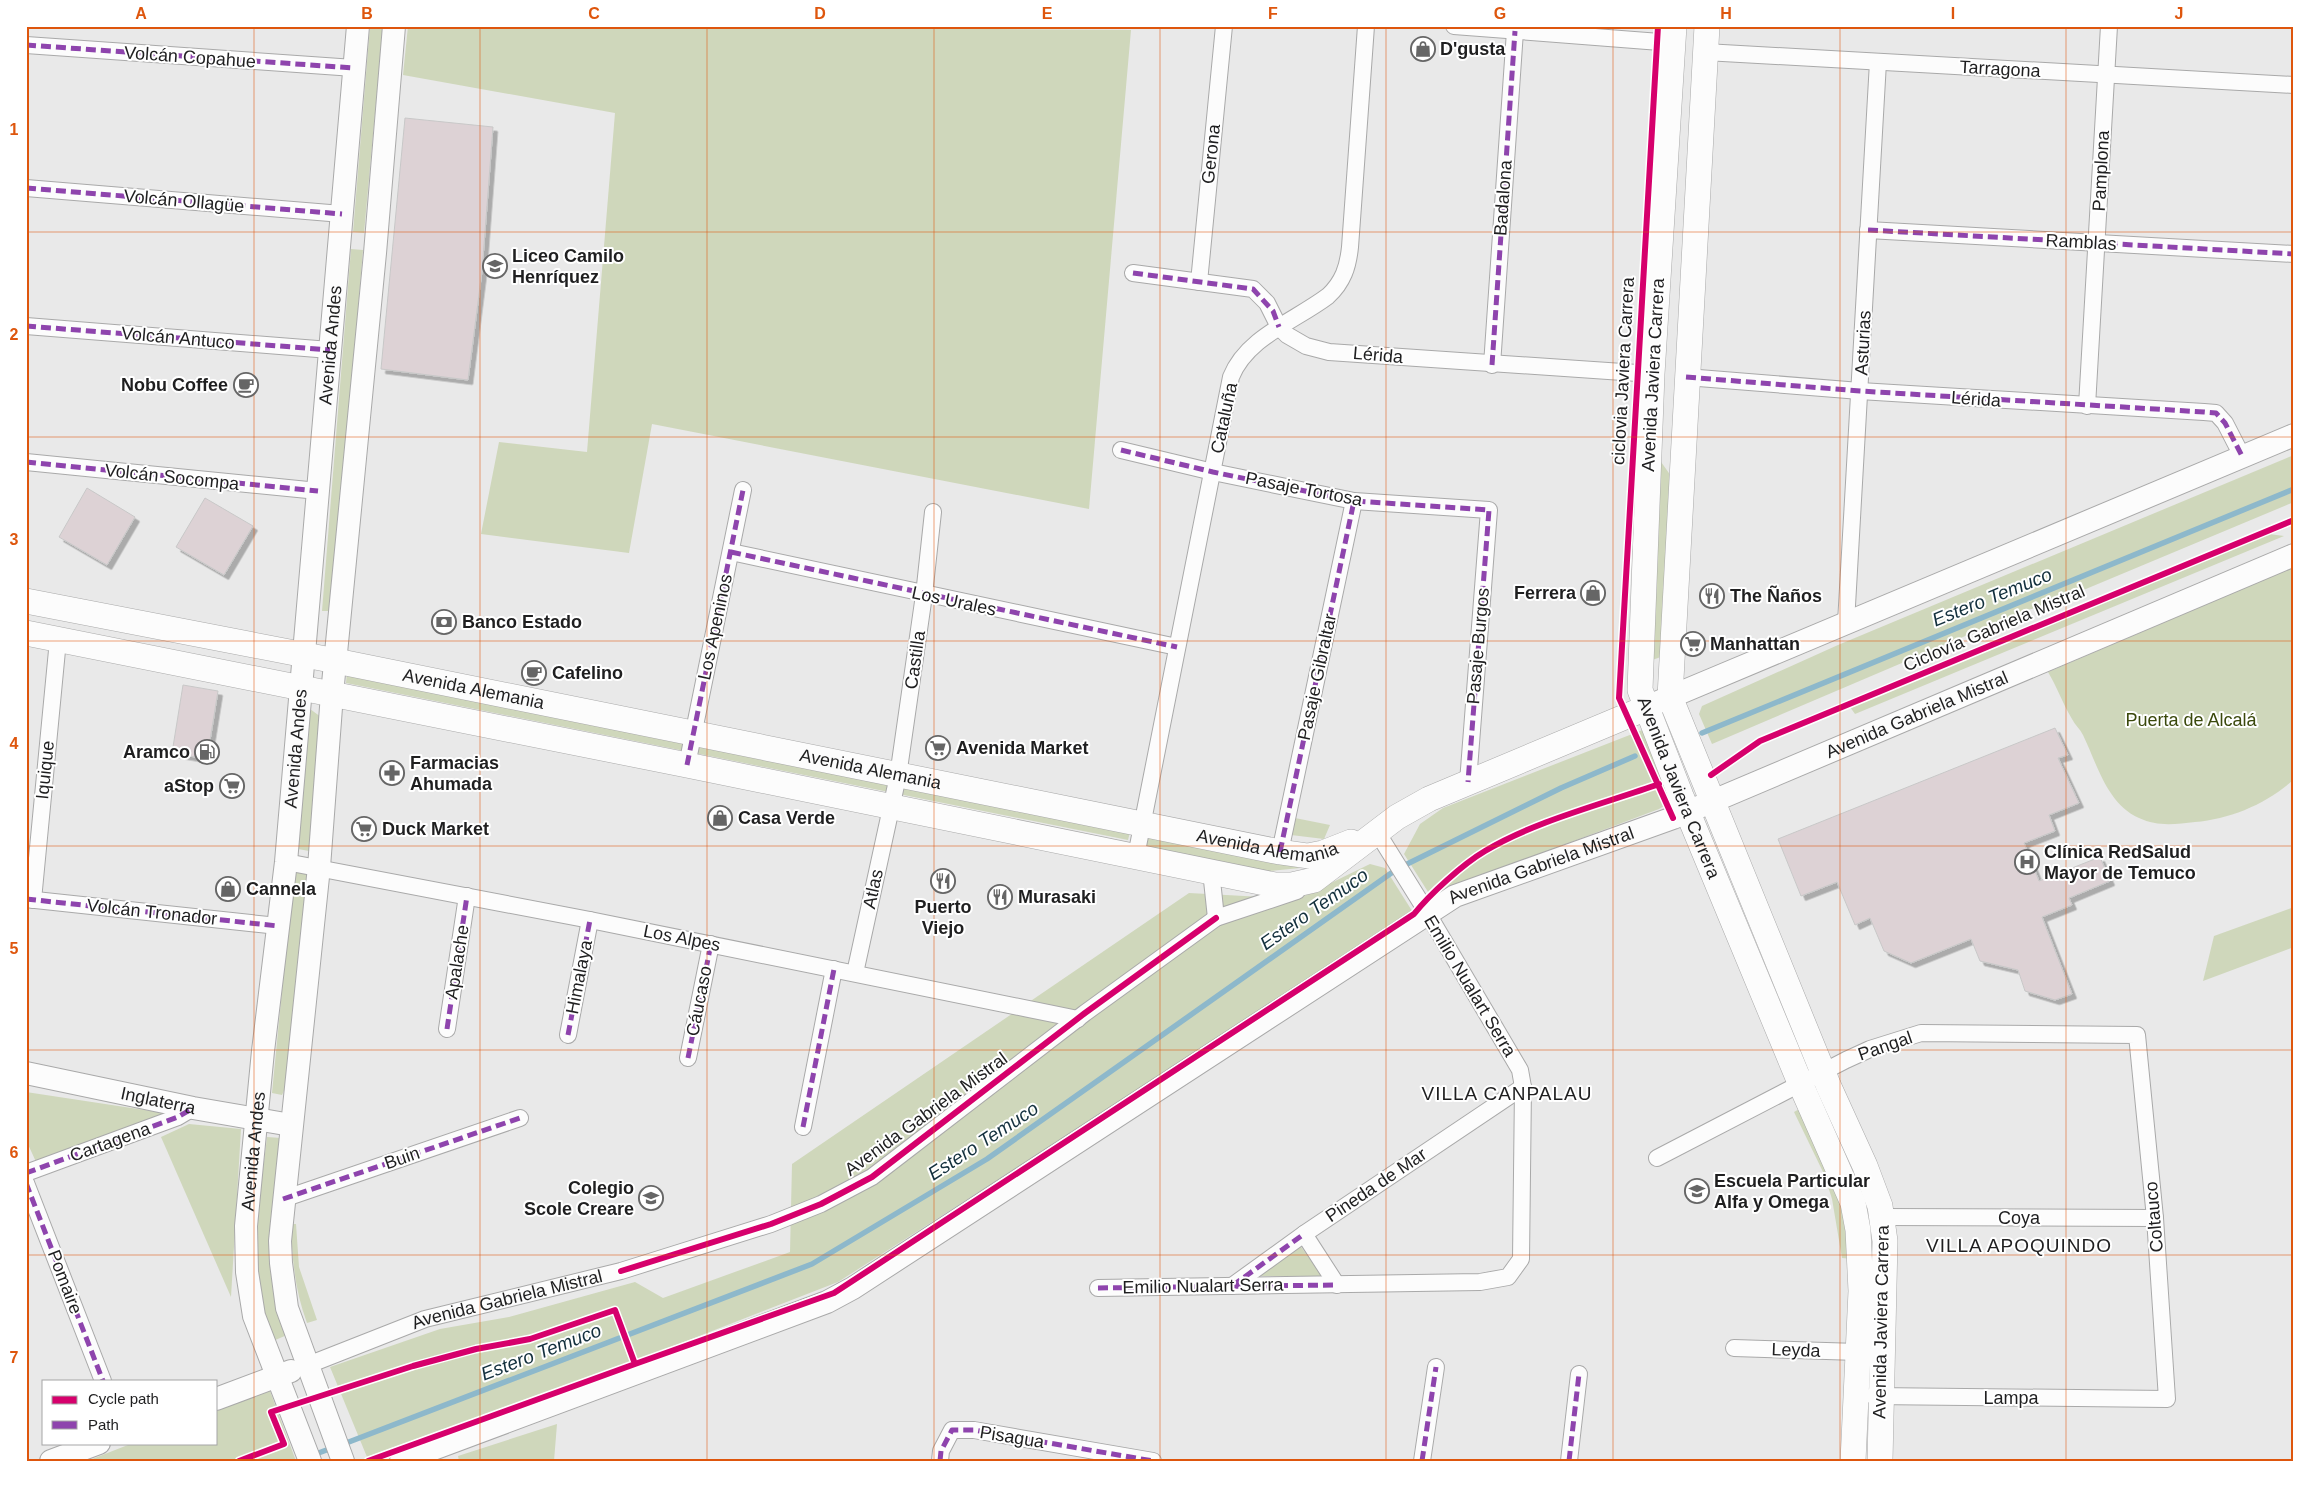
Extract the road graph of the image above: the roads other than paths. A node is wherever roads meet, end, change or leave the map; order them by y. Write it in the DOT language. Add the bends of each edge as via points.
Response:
graph roads {
  1 [pos="358,26"];
  2 [pos="394,26"];
  3 [pos="1224,26"];
  4 [pos="1366,26"];
  5 [pos="1454,26"];
  6 [pos="1707,26"];
  7 [pos="2109,26"];
  8 [pos="1515,31"];
  9 [pos="1678,32"];
  10 [pos="26,45"];
  11 [pos="1705,52"];
  12 [pos="1878,62"];
  13 [pos="354,68"];
  14 [pos="2106,75"];
  15 [pos="1670,85"];
  16 [pos="2294,85"];
  17 [pos="26,188"];
  18 [pos="342,214"];
  19 [pos="1868,230"];
  20 [pos="2097,242"];
  21 [pos="2294,254"];
  22 [pos="1133,273"];
  23 [pos="1199,282"];
  24 [pos="26,326"];
  25 [pos="1279,327"];
  26 [pos="330,350"];
  27 [pos="1492,365"];
  28 [pos="1652,374"];
  29 [pos="1686,377"];
  30 [pos="1860,391"];
  31 [pos="2087,406"];
  32 [pos="1685,410"];
  33 [pos="2294,435"];
  34 [pos="1121,450"];
  35 [pos="2242,456"];
  36 [pos="26,462"];
  37 [pos="1213,472"];
  38 [pos="743,490"];
  39 [pos="318,491"];
  40 [pos="1354,501"];
  41 [pos="1489,510"];
  42 [pos="933,512"];
  43 [pos="731,552"];
  44 [pos="2294,556"];
  45 [pos="924,595"];
  46 [pos="26,601"];
  47 [pos="1846,623"];
  48 [pos="26,634"];
  49 [pos="58,640"];
  50 [pos="1177,647"];
  51 [pos="304,656"];
  52 [pos="336,661"];
  53 [pos="301,688"];
  54 [pos="332,694"];
  55 [pos="1670,697"];
  56 [pos="1646,708"];
  57 [pos="694,733"];
  58 [pos="687,764"];
  59 [pos="898,776"];
  60 [pos="1468,782"];
  61 [pos="1713,802"];
  62 [pos="892,806"];
  63 [pos="1687,812"];
  64 [pos="1142,824"];
  65 [pos="1382,840"];
  66 [pos="1280,852"];
  67 [pos="1136,856"];
  68 [pos="286,862"];
  69 [pos="319,867"];
  70 [pos="1212,872"];
  71 [pos="1314,880"];
  72 [pos="467,896"];
  73 [pos="30,899"];
  74 [pos="1424,906"];
  75 [pos="1216,918"];
  76 [pos="590,920"];
  77 [pos="278,926"];
  78 [pos="711,944"];
  79 [pos="834,969"];
  80 [pos="855,973"];
  81 [pos="1078,1019"];
  82 [pos="447,1029"];
  83 [pos="568,1035"];
  84 [pos="2137,1035"];
  85 [pos="688,1058"];
  86 [pos="26,1072"];
  87 [pos="1823,1073"];
  88 [pos="1801,1085"];
  89 [pos="1523,1086"];
  90 [pos="193,1108"];
  91 [pos="520,1118"];
  92 [pos="257,1119"];
  93 [pos="291,1125"];
  94 [pos="803,1127"];
  95 [pos="1657,1158"];
  96 [pos="26,1172"];
  97 [pos="26,1183"];
  98 [pos="283,1199"];
  99 [pos="1883,1218"];
  100 [pos="2155,1218"];
  101 [pos="1304,1234"];
  102 [pos="1338,1285"];
  103 [pos="1232,1286"];
  104 [pos="1098,1288"];
  105 [pos="1734,1348"];
  106 [pos="1858,1352"];
  107 [pos="308,1365"];
  108 [pos="1436,1368"];
  109 [pos="1579,1374"];
  110 [pos="277,1376"];
  111 [pos="103,1380"];
  112 [pos="1855,1396"];
  113 [pos="1881,1396"];
  114 [pos="218,1398"];
  115 [pos="2166,1399"];
  116 [pos="96,1444"];
  117 [pos="429,1456"];
  118 [pos="941,1456"];
  119 [pos="51,1461"];
  120 [pos="310,1461"];
  121 [pos="343,1461"];
  122 [pos="401,1461"];
  123 [pos="1153,1461"];
  124 [pos="1422,1461"];
  125 [pos="1569,1461"];
  126 [pos="1852,1461"];
  127 [pos="1880,1461"];
  1 -- 13 [label="main road, Avenida Andes"];
  2 -- 52 [label="main road, Avenida Andes"];
  3 -- 23 [label="street, Gerona"];
  4 -- 25 [label="street, Cataluña" via="1346,271 1328,296"];
  5 -- 8 [label="street"];
  6 -- 11 [label="main road, Avenida Javiera Carrera"];
  7 -- 14 [label="street, Pamplona"];
  8 -- 9 [label="street"];
  8 -- 27 [label="street, Badalona"];
  9 -- 11 [label="main road"];
  9 -- 15 [label="main road, Avenida Javiera Carrera"];
  10 -- 13 [label="street, Volcán Copahue"];
  11 -- 12 [label="street, Tarragona"];
  11 -- 15 [label="main road" via="1685,64"];
  11 -- 29 [label="main road, Avenida Javiera Carrera"];
  12 -- 14 [label="street, Tarragona"];
  12 -- 19 [label="street, Asturias"];
  13 -- 18 [label="main road, Avenida Andes"];
  14 -- 16 [label="street, Tarragona"];
  14 -- 20 [label="street, Pamplona"];
  15 -- 28 [label="main road, Avenida Javiera Carrera"];
  17 -- 18 [label="street, Volcán Ollagüe"];
  18 -- 26 [label="main road, Avenida Andes"];
  19 -- 20 [label="street, Ramblas"];
  19 -- 30 [label="street, Asturias"];
  20 -- 21 [label="street, Ramblas"];
  20 -- 31 [label="street, Pamplona"];
  22 -- 23 [label="street, Lérida"];
  23 -- 25 [label="street, Lérida" via="1253,290 1272,311"];
  24 -- 26 [label="street, Volcán Antuco"];
  25 -- 27 [label="street, Lérida" via="1296,341 1329,352"];
  25 -- 37 [label="street, Cataluña" via="1249,350 1235,367"];
  26 -- 39 [label="main road, Avenida Andes"];
  27 -- 28 [label="street, Lérida"];
  28 -- 32 [label="main road" via="1672,391"];
  28 -- 56 [label="main road, Avenida Javiera Carrera" via="1640,690"];
  29 -- 30 [label="street, Lérida"];
  29 -- 32 [label="main road, Avenida Javiera Carrera"];
  30 -- 31 [label="street, Lérida"];
  30 -- 47 [label="street, Asturias"];
  31 -- 35 [label="street, Lérida" via="2216,414 2225,423"];
  32 -- 55 [label="main road, Avenida Javiera Carrera"];
  33 -- 35 [label="main road"];
  34 -- 37 [label="street, Pasaje Tortosa"];
  35 -- 47 [label="main road"];
  36 -- 39 [label="street, Volcán Socompa"];
  37 -- 40 [label="street, Pasaje Tortosa"];
  37 -- 50 [label="street, Cataluña"];
  38 -- 43 [label="street, Los Apeninos"];
  39 -- 51 [label="main road, Avenida Andes"];
  40 -- 41 [label="street, Pasaje Tortosa"];
  40 -- 66 [label="street, Pasaje Gibraltar"];
  41 -- 60 [label="street, Pasaje Burgos"];
  42 -- 45 [label="street, Castilla"];
  43 -- 45 [label="street, Los Urales"];
  43 -- 57 [label="street, Los Apeninos"];
  44 -- 61 [label="main road, Avenida Gabriela Mistral"];
  45 -- 50 [label="street, Los Urales"];
  45 -- 59 [label="street, Castilla"];
  46 -- 51 [label="main road, Avenida Alemania"];
  47 -- 55 [label="main road"];
  48 -- 49 [label="main road, Avenida Alemania"];
  49 -- 53 [label="main road, Avenida Alemania"];
  49 -- 73 [label="street, Iquique"];
  50 -- 64 [label="street, Cataluña"];
  51 -- 52 [label="main road, Avenida Alemania"];
  51 -- 53 [label="main road, Avenida Andes"];
  52 -- 54 [label="main road, Avenida Andes"];
  52 -- 57 [label="main road, Avenida Alemania"];
  53 -- 54 [label="main road, Avenida Alemania"];
  53 -- 68 [label="main road, Avenida Andes"];
  54 -- 58 [label="main road, Avenida Alemania"];
  54 -- 69 [label="main road, Avenida Andes"];
  55 -- 56 [label="main road"];
  55 -- 61 [label="main road, Avenida Javiera Carrera"];
  56 -- 60 [label="main road"];
  56 -- 63 [label="main road, Avenida Javiera Carrera"];
  57 -- 58 [label="street, Los Apeninos"];
  57 -- 59 [label="main road, Avenida Alemania"];
  58 -- 62 [label="main road, Avenida Alemania"];
  59 -- 62 [label="street, Castilla"];
  59 -- 64 [label="main road, Avenida Alemania"];
  60 -- 65 [label="main road" via="1429,799"];
  61 -- 63 [label="main road, Avenida Gabriela Mistral"];
  61 -- 87 [label="main road, Avenida Javiera Carrera"];
  62 -- 67 [label="main road, Avenida Alemania"];
  62 -- 80 [label="street, Atlas"];
  63 -- 74 [label="main road, Avenida Gabriela Mistral"];
  63 -- 88 [label="main road, Avenida Javiera Carrera"];
  64 -- 66 [label="main road, Avenida Alemania"];
  64 -- 67 [label="street, Cataluña"];
  65 -- 66 [label="main road, Avenida Alemania" via="1308,856"];
  65 -- 71 [label="main road, Avenida Alemania"];
  65 -- 74 [label="street, Emilio Nualart Serra"];
  67 -- 70 [label="main road, Avenida Alemania"];
  68 -- 69 [label="street, Los Alpes"];
  68 -- 77 [label="main road, Avenida Andes"];
  69 -- 72 [label="street, Los Alpes"];
  69 -- 93 [label="main road, Avenida Andes"];
  70 -- 71 [label="main road, Avenida Alemania" via="1275,885"];
  70 -- 75 [label="street"];
  71 -- 75 [label="street, Avenida Gabriela Mistral" via="1300,890"];
  72 -- 76 [label="street, Los Alpes"];
  72 -- 82 [label="street, Apalache"];
  73 -- 77 [label="street, Volcán Tronador"];
  74 -- 89 [label="street, Emilio Nualart Serra" via="1520,1070"];
  74 -- 117 [label="main road, Avenida Gabriela Mistral" via="827,1302"];
  75 -- 81 [label="street, Avenida Gabriela Mistral"];
  76 -- 78 [label="street, Los Alpes"];
  76 -- 83 [label="street, Himalaya"];
  77 -- 92 [label="main road, Avenida Andes"];
  78 -- 79 [label="street, Los Alpes"];
  78 -- 85 [label="street, Cáucaso"];
  79 -- 80 [label="street, Los Alpes"];
  79 -- 94 [label="street"];
  80 -- 81 [label="street, Los Alpes"];
  81 -- 107 [label="street, Avenida Gabriela Mistral" via="872,1177 822,1204 771,1224 621,1271 425,1318"];
  84 -- 87 [label="street, Pangal" via="1921,1033 1870,1049"];
  84 -- 100 [label="street, Coltauco"];
  86 -- 90 [label="main road, Inglaterra"];
  87 -- 88 [label="street, Pangal"];
  87 -- 99 [label="main road, Avenida Javiera Carrera" via="1865,1166"];
  88 -- 95 [label="street, Pangal"];
  88 -- 106 [label="main road, Avenida Javiera Carrera" via="1847,1188 1856,1218 1861,1291"];
  89 -- 101 [label="street, Pineda de Mar"];
  89 -- 102 [label="street, Emilio Nualart Serra" via="1521,1259 1508,1277 1480,1282"];
  90 -- 92 [label="main road, Inglaterra"];
  90 -- 96 [label="street, Cartagena" via="178,1117"];
  91 -- 98 [label="street, Buin"];
  92 -- 93 [label="main road, Inglaterra"];
  92 -- 110 [label="main road, Avenida Andes" via="246,1226 247,1272 254,1316"];
  93 -- 98 [label="main road, Avenida Andes"];
  97 -- 111 [label="street, Pomaire"];
  98 -- 107 [label="main road, Avenida Andes" via="280,1241 283,1286 287,1308"];
  99 -- 100 [label="street, Coya"];
  99 -- 113 [label="main road, Avenida Javiera Carrera"];
  100 -- 115 [label="street, Coltauco"];
  101 -- 102 [label="street"];
  101 -- 103 [label="street, Pineda de Mar"];
  102 -- 103 [label="street, Emilio Nualart Serra"];
  103 -- 104 [label="street, Emilio Nualart Serra"];
  105 -- 106 [label="street, Leyda"];
  106 -- 112 [label="main road, Avenida Javiera Carrera"];
  107 -- 110 [label="main road, Avenida Gabriela Mistral"];
  107 -- 121 [label="main road, Avenida Andes"];
  108 -- 124 [label="street"];
  109 -- 125 [label="street"];
  110 -- 114 [label="main road, Avenida Gabriela Mistral"];
  110 -- 120 [label="main road, Avenida Andes"];
  112 -- 113 [label="street, Lampa"];
  112 -- 126 [label="main road, Avenida Javiera Carrera"];
  113 -- 115 [label="street, Lampa"];
  113 -- 127 [label="main road, Avenida Javiera Carrera"];
  116 -- 119 [label="main road"];
  117 -- 122 [label="main road, Avenida Gabriela Mistral"];
  118 -- 123 [label="street, Pisagua" via="952,1430 974,1430"];
}
